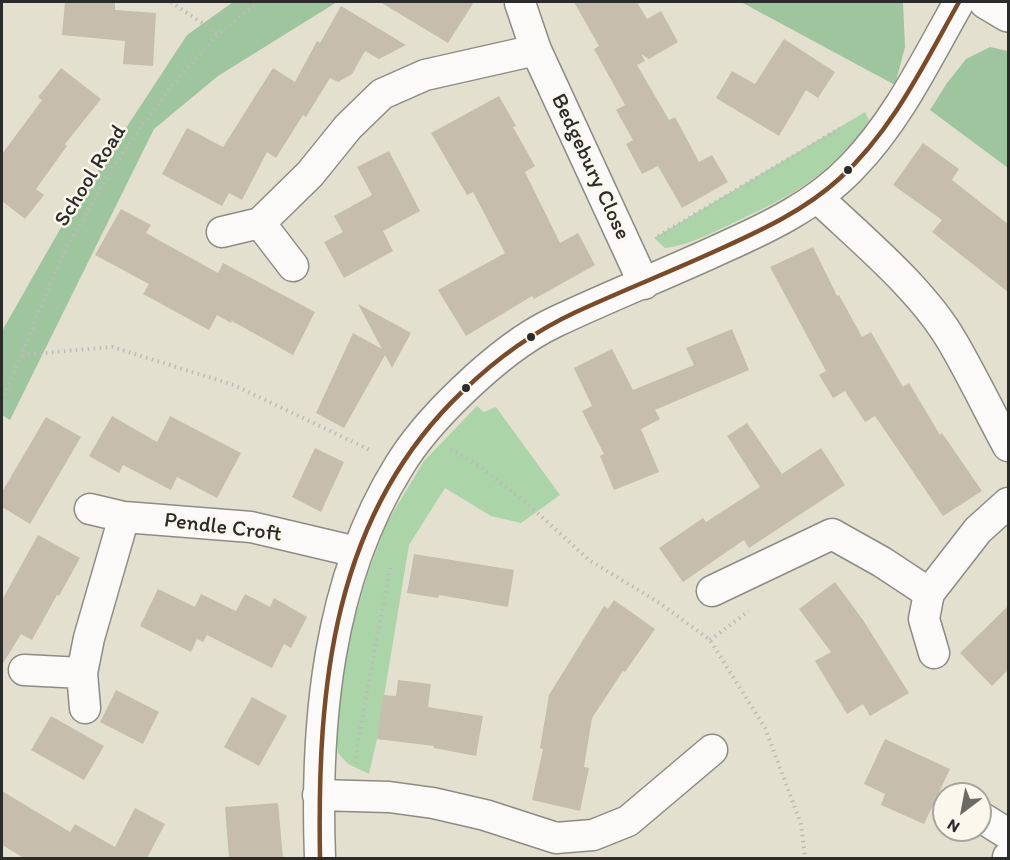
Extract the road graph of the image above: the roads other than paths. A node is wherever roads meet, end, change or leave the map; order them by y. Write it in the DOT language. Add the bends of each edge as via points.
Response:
graph roads {
  1 [pos="959,2"];
  2 [pos="986,2"];
  3 [pos="520,3"];
  4 [pos="1008,15"];
  5 [pos="536,50"];
  6 [pos="817,197"];
  7 [pos="260,223"];
  8 [pos="222,232"];
  9 [pos="293,266"];
  10 [pos="644,284"];
  11 [pos="1008,446"];
  12 [pos="1008,503"];
  13 [pos="90,509"];
  14 [pos="124,517"];
  15 [pos="357,552"];
  16 [pos="712,591"];
  17 [pos="929,593"];
  18 [pos="934,653"];
  19 [pos="24,670"];
  20 [pos="82,673"];
  21 [pos="85,708"];
  22 [pos="712,750"];
  23 [pos="318,795"];
  24 [pos="555,848"];
  25 [pos="320,858"];
  1 -- 6 [label="street" via="889,124 852,168"];
  2 -- 4 [label="street"];
  3 -- 5 [label="street, Bedgebury Close"];
  5 -- 7 [label="street" via="425,75 382,94"];
  5 -- 10 [label="street, Bedgebury Close"];
  6 -- 10 [label="street" via="771,226"];
  6 -- 11 [label="street" via="926,306 952,340"];
  7 -- 8 [label="street"];
  7 -- 9 [label="street"];
  10 -- 15 [label="street" via="553,323 481,373 423,432 399,465"];
  12 -- 17 [label="street" via="978,530"];
  13 -- 14 [label="street, Pendle Croft"];
  14 -- 15 [label="street, Pendle Croft" via="250,527"];
  14 -- 20 [label="street"];
  15 -- 23 [label="street" via="338,615 326,684"];
  16 -- 17 [label="street" via="832,534"];
  17 -- 18 [label="street" via="924,620"];
  19 -- 20 [label="street"];
  20 -- 21 [label="street"];
  22 -- 24 [label="street" via="628,821"];
  23 -- 24 [label="street" via="433,803 484,815"];
  23 -- 25 [label="street"];
}
